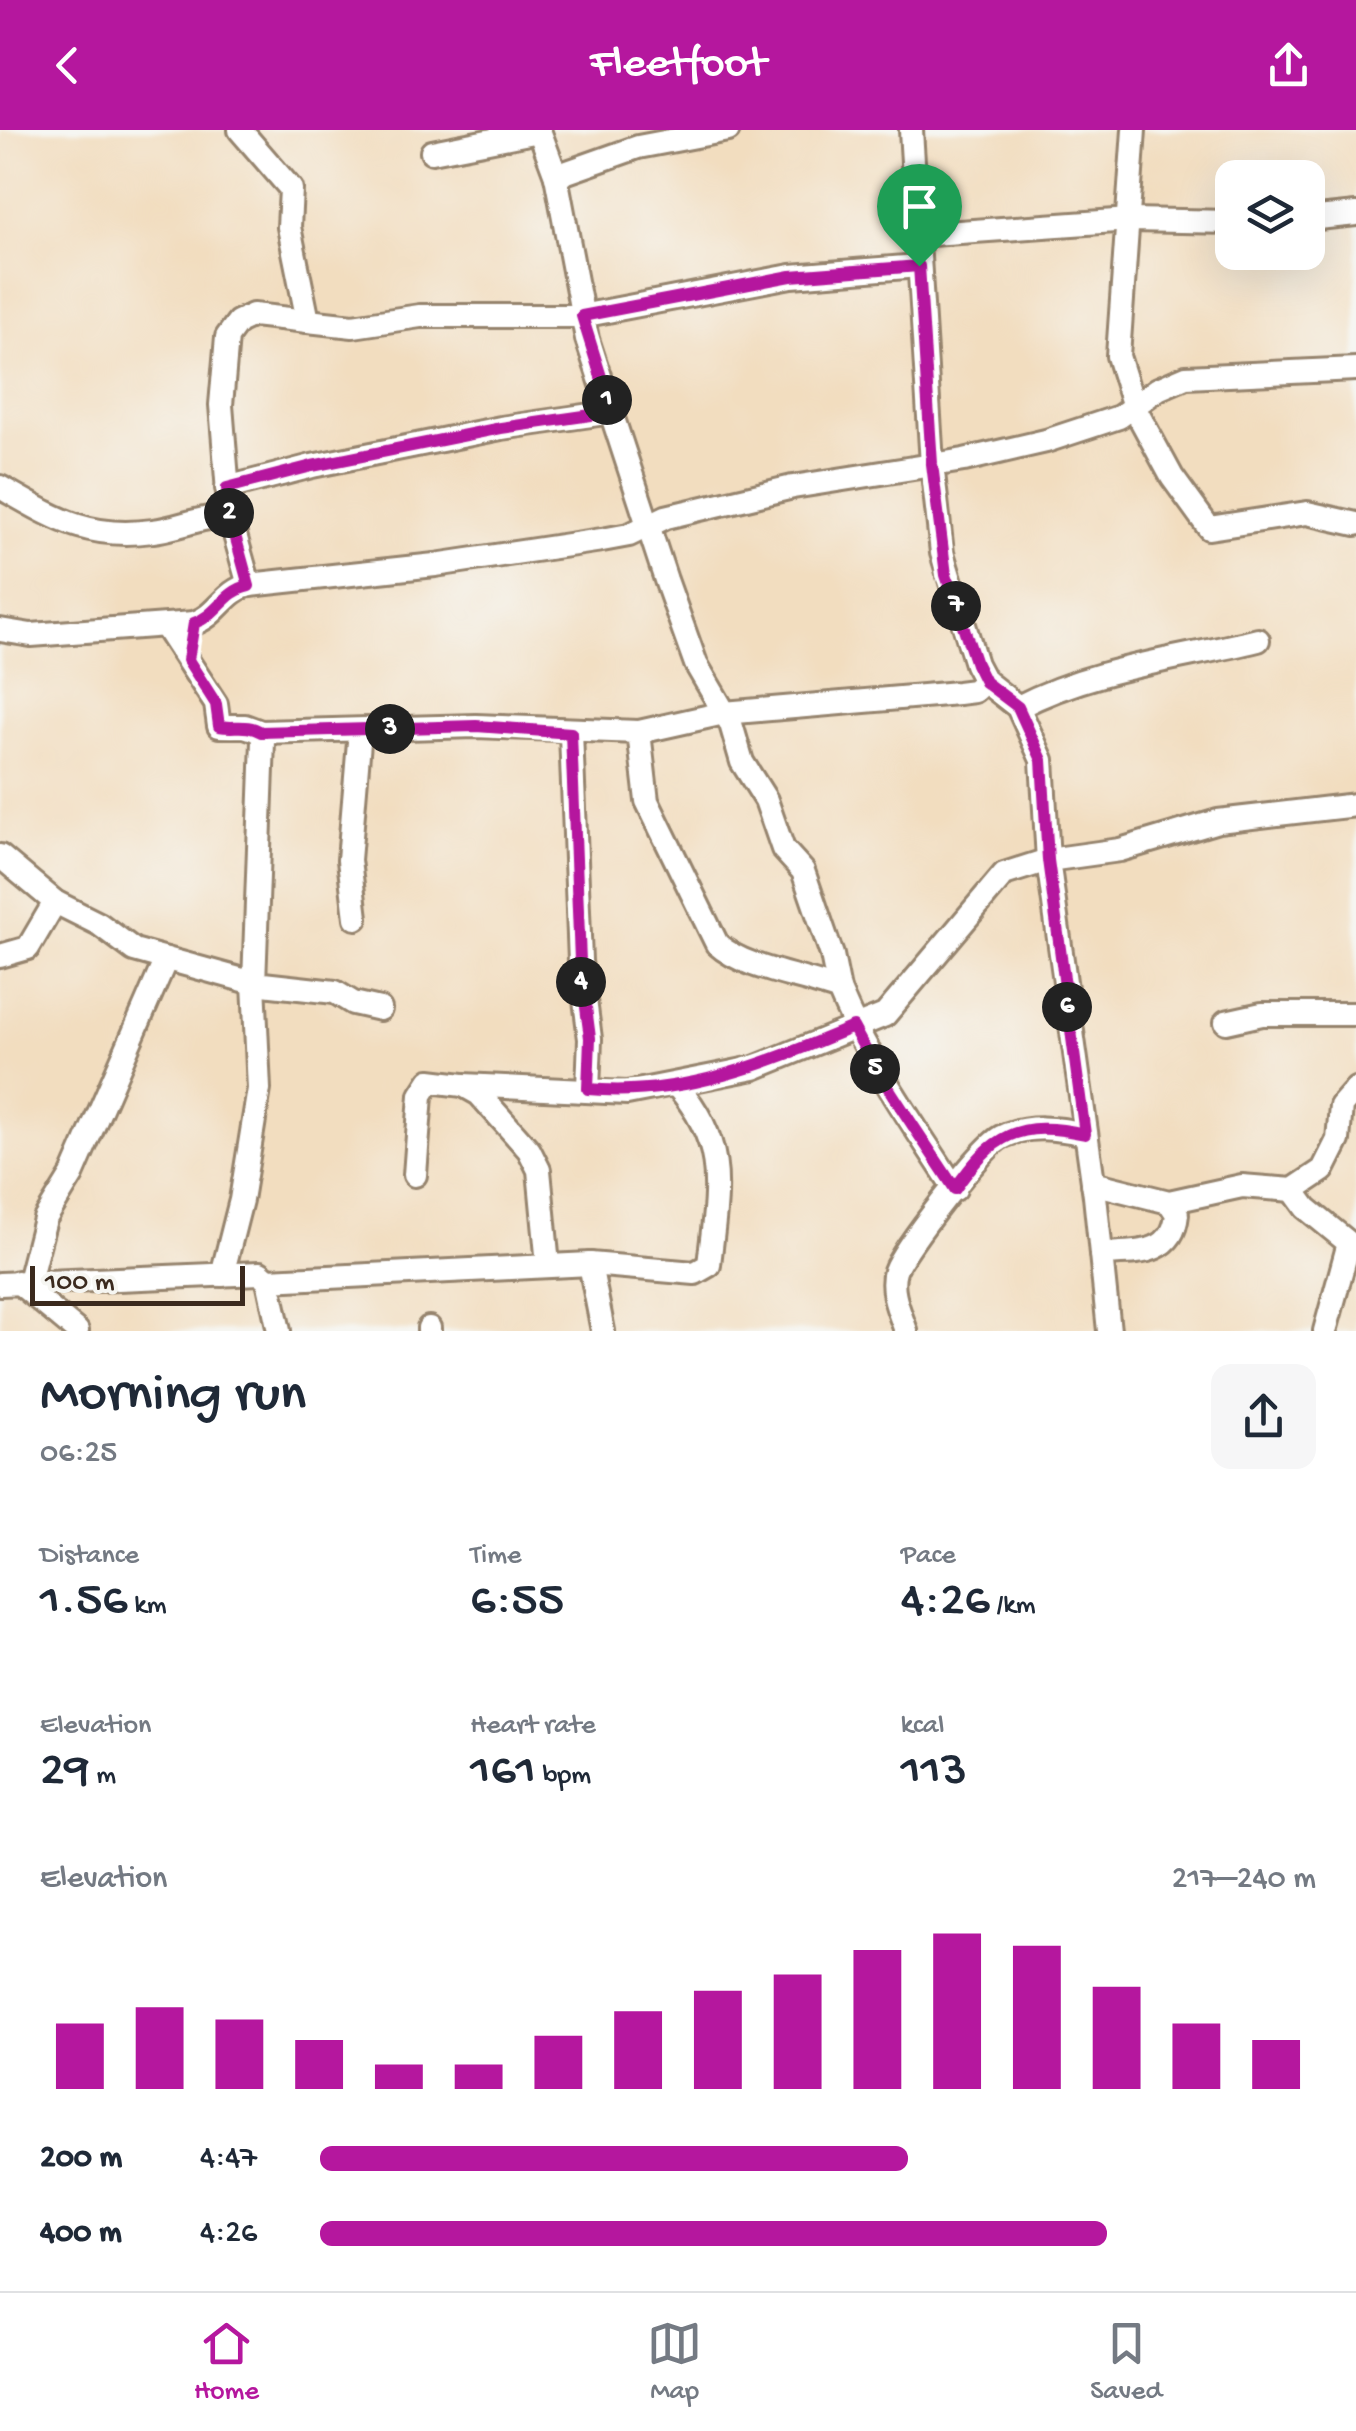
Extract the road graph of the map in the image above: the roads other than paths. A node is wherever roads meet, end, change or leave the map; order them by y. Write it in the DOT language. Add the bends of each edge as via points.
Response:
graph roads {
  1 [pos="240,130"];
  2 [pos="728,130"];
  3 [pos="911,130"];
  4 [pos="1134,130"];
  5 [pos="539,131"];
  6 [pos="432,152"];
  7 [pos="556,176"];
  8 [pos="1356,214"];
  9 [pos="1325,218"];
  10 [pos="1130,220"];
  11 [pos="1215,222"];
  12 [pos="917,235"];
  13 [pos="919,266"];
  14 [pos="582,316"];
  15 [pos="308,320"];
  16 [pos="1356,369"];
  17 [pos="1134,407"];
  18 [pos="612,412"];
  19 [pos="932,464"];
  20 [pos="0,487"];
  21 [pos="227,488"];
  22 [pos="230,517"];
  23 [pos="650,522"];
  24 [pos="1356,524"];
  25 [pos="249,586"];
  26 [pos="194,623"];
  27 [pos="165,626"];
  28 [pos="0,630"];
  29 [pos="1258,640"];
  30 [pos="188,660"];
  31 [pos="985,682"];
  32 [pos="1018,707"];
  33 [pos="724,713"];
  34 [pos="360,730"];
  35 [pos="261,732"];
  36 [pos="640,732"];
  37 [pos="571,733"];
  38 [pos="1356,805"];
  39 [pos="0,856"];
  40 [pos="1048,860"];
  41 [pos="55,902"];
  42 [pos="356,918"];
  43 [pos="0,956"];
  44 [pos="166,959"];
  45 [pos="254,984"];
  46 [pos="839,990"];
  47 [pos="380,1008"];
  48 [pos="1356,1014"];
  49 [pos="1226,1022"];
  50 [pos="853,1027"];
  51 [pos="464,1086"];
  52 [pos="677,1086"];
  53 [pos="1356,1088"];
  54 [pos="588,1089"];
  55 [pos="1085,1134"];
  56 [pos="415,1174"];
  57 [pos="1094,1183"];
  58 [pos="955,1189"];
  59 [pos="1293,1190"];
  60 [pos="1169,1202"];
  61 [pos="1101,1254"];
  62 [pos="590,1264"];
  63 [pos="548,1266"];
  64 [pos="222,1275"];
  65 [pos="268,1280"];
  66 [pos="10,1283"];
  67 [pos="76,1331"];
  68 [pos="279,1331"];
  69 [pos="603,1331"];
  70 [pos="906,1331"];
  71 [pos="1109,1331"];
  72 [pos="1324,1331"];
  1 -- 15 [label="street" via="291,189 289,228"];
  2 -- 7 [label="street" via="638,148"];
  3 -- 12 [label="street"];
  4 -- 10 [label="street"];
  5 -- 6 [label="street"];
  5 -- 7 [label="street"];
  7 -- 14 [label="street"];
  8 -- 9 [label="street"];
  10 -- 11 [label="street"];
  10 -- 12 [label="street"];
  10 -- 17 [label="street" via="1118,356"];
  12 -- 13 [label="street"];
  13 -- 14 [label="street" via="791,276"];
  13 -- 19 [label="street"];
  14 -- 15 [label="street" via="420,316 353,326"];
  14 -- 18 [label="street"];
  15 -- 21 [label="street" via="253,315 227,337 221,405"];
  16 -- 17 [label="street" via="1186,377"];
  17 -- 19 [label="street" via="1046,441"];
  17 -- 24 [label="street" via="1208,528 1307,512"];
  18 -- 21 [label="street" via="501,428"];
  18 -- 23 [label="street"];
  19 -- 23 [label="street" via="793,487"];
  19 -- 31 [label="street" via="946,575"];
  20 -- 22 [label="street" via="92,531 151,532"];
  21 -- 22 [label="street"];
  22 -- 25 [label="street"];
  23 -- 25 [label="street" via="602,540"];
  23 -- 33 [label="street" via="696,664"];
  25 -- 26 [label="street" via="233,589"];
  26 -- 27 [label="street"];
  26 -- 30 [label="street"];
  27 -- 28 [label="street" via="31,635"];
  27 -- 30 [label="street"];
  29 -- 32 [label="street" via="1102,673"];
  30 -- 35 [label="street" via="216,704 219,726"];
  31 -- 32 [label="street"];
  31 -- 33 [label="street" via="958,694"];
  32 -- 40 [label="street" via="1042,760"];
  33 -- 36 [label="street"];
  33 -- 46 [label="street" via="783,849 802,870"];
  34 -- 35 [label="street"];
  34 -- 37 [label="street" via="476,726"];
  34 -- 42 [label="street" via="348,860"];
  35 -- 45 [label="street"];
  36 -- 37 [label="street"];
  36 -- 46 [label="street" via="646,801 717,944 734,959"];
  37 -- 54 [label="street"];
  38 -- 40 [label="street" via="1218,821 1120,850"];
  39 -- 41 [label="street"];
  40 -- 50 [label="street" via="1004,874 902,1002 886,1016"];
  40 -- 55 [label="street"];
  41 -- 43 [label="street" via="28,948"];
  41 -- 44 [label="street" via="134,950"];
  44 -- 45 [label="street"];
  44 -- 66 [label="street" via="72,1174"];
  45 -- 47 [label="street" via="335,992"];
  45 -- 64 [label="street" via="259,1089"];
  46 -- 50 [label="street"];
  48 -- 49 [label="street" via="1262,1014"];
  50 -- 52 [label="street" via="754,1068"];
  50 -- 58 [label="street"];
  51 -- 54 [label="street"];
  51 -- 56 [label="street" via="430,1081 421,1095"];
  51 -- 63 [label="street" via="500,1115 534,1160"];
  52 -- 54 [label="street"];
  52 -- 62 [label="street" via="711,1134 716,1211 708,1265 695,1273 666,1273"];
  53 -- 59 [label="street" via="1340,1106 1338,1140 1323,1170"];
  55 -- 57 [label="street"];
  55 -- 58 [label="street" via="1019,1130 997,1138"];
  57 -- 60 [label="street"];
  57 -- 61 [label="street"];
  58 -- 70 [label="street" via="895,1272"];
  59 -- 60 [label="street" via="1242,1186"];
  59 -- 72 [label="street" via="1350,1243"];
  60 -- 61 [label="street" via="1177,1214 1170,1240 1156,1250"];
  61 -- 71 [label="street"];
  62 -- 63 [label="street"];
  62 -- 69 [label="street"];
  63 -- 65 [label="street"];
  64 -- 65 [label="street" via="260,1274"];
  64 -- 66 [label="street"];
  65 -- 68 [label="street"];
  66 -- 67 [label="street"];
}
